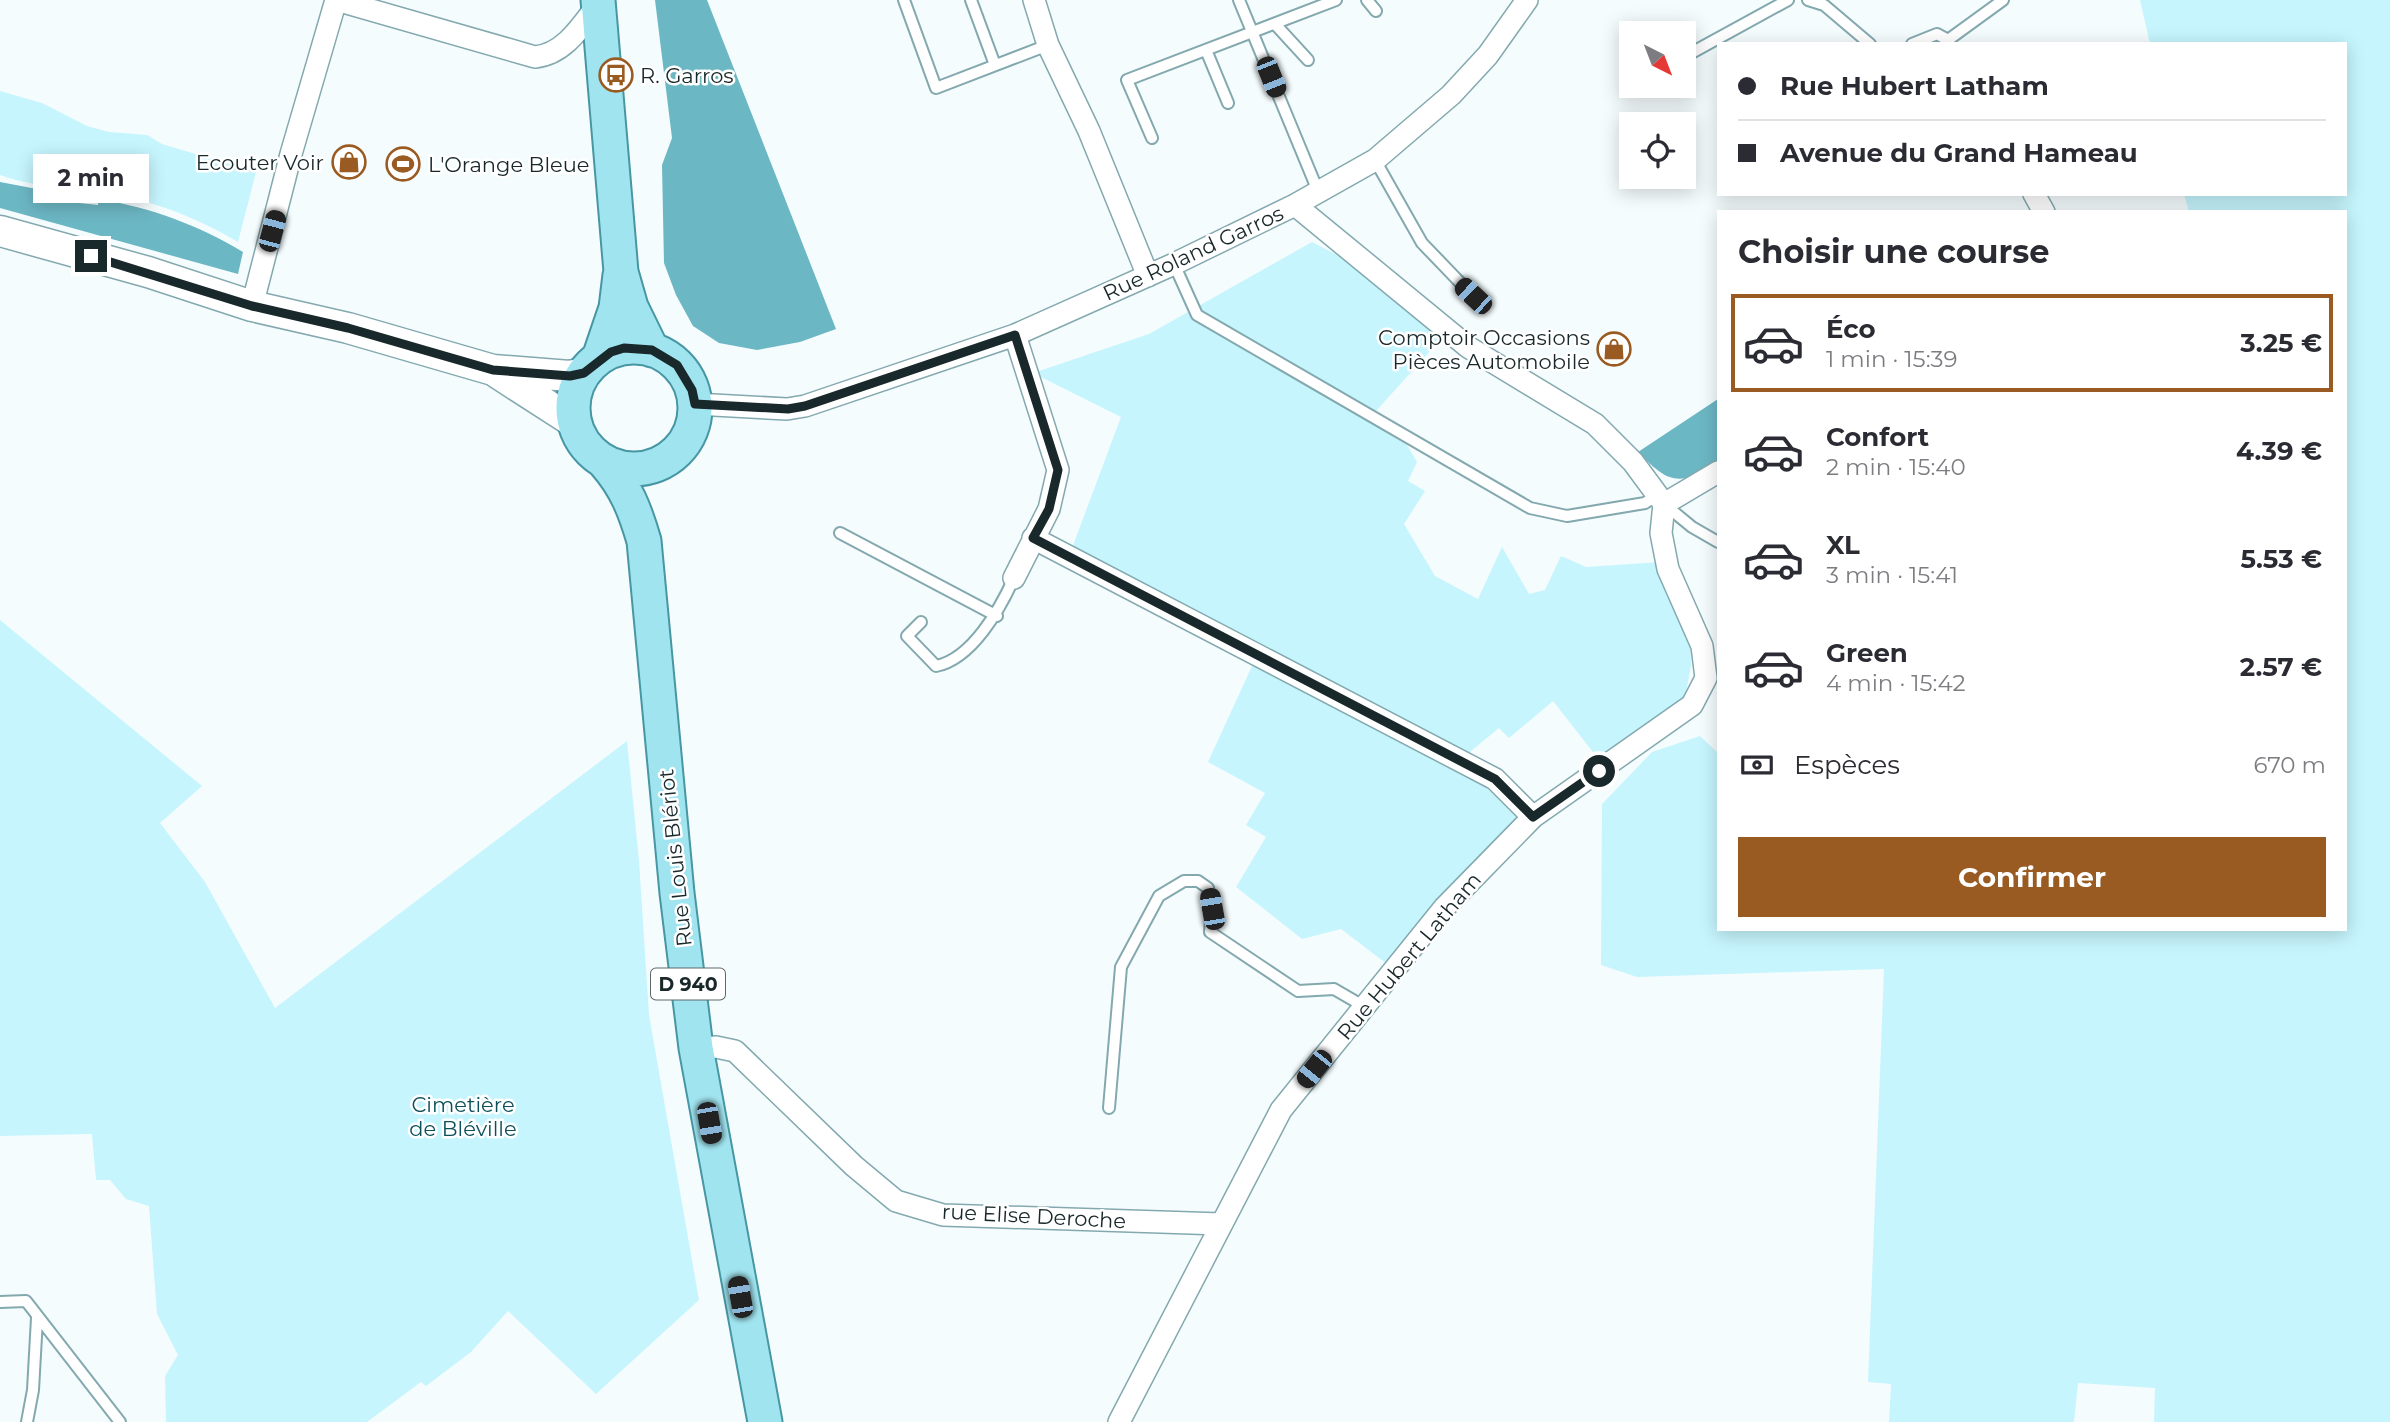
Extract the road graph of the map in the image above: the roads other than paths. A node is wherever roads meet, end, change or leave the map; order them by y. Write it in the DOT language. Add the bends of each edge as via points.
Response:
graph roads {
  1 [pos="336,0"];
  2 [pos="904,0"];
  3 [pos="971,0"];
  4 [pos="1034,0"];
  5 [pos="1239,0"];
  6 [pos="1336,0"];
  7 [pos="1367,0"];
  8 [pos="1527,0"];
  9 [pos="1788,0"];
  10 [pos="1808,0"];
  11 [pos="2003,0"];
  12 [pos="598,1"];
  13 [pos="1376,11"];
  14 [pos="1275,24"];
  15 [pos="1253,33"];
  16 [pos="1868,42"];
  17 [pos="1917,42"];
  18 [pos="1048,45"];
  19 [pos="1206,50"];
  20 [pos="1696,50"];
  21 [pos="1308,60"];
  22 [pos="995,65"];
  23 [pos="1228,103"];
  24 [pos="1152,138"];
  25 [pos="1375,160"];
  26 [pos="1318,191"];
  27 [pos="1295,205"];
  28 [pos="0,231"];
  29 [pos="1174,264"];
  30 [pos="621,272"];
  31 [pos="1148,276"];
  32 [pos="1473,296"];
  33 [pos="252,306"];
  34 [pos="1015,335"];
  35 [pos="652,350"];
  36 [pos="592,366"];
  37 [pos="493,370"];
  38 [pos="695,404"];
  39 [pos="575,423"];
  40 [pos="605,463"];
  41 [pos="657,465"];
  42 [pos="1717,472"];
  43 [pos="1661,500"];
  44 [pos="840,533"];
  45 [pos="1033,538"];
  46 [pos="644,541"];
  47 [pos="1717,541"];
  48 [pos="1014,578"];
  49 [pos="997,616"];
  50 [pos="921,622"];
  51 [pos="1533,817"];
  52 [pos="1365,1007"];
  53 [pos="696,1048"];
  54 [pos="1109,1108"];
  55 [pos="1221,1224"];
  56 [pos="0,1302"];
  57 [pos="37,1318"];
  58 [pos="27,1422"];
  59 [pos="120,1422"];
  60 [pos="765,1422"];
  61 [pos="1119,1422"];
  1 -- 12 [label="street" via="536,57 550,56 559,49"];
  1 -- 33 [label="street"];
  2 -- 22 [label="lane" via="936,88"];
  3 -- 22 [label="lane"];
  4 -- 18 [label="street"];
  5 -- 15 [label="lane"];
  6 -- 14 [label="lane"];
  7 -- 13 [label="lane"];
  8 -- 25 [label="street" via="1488,55 1451,95"];
  9 -- 20 [label="lane"];
  10 -- 16 [label="lane" via="1824,5"];
  11 -- 17 [label="lane" via="1948,40 1937,34"];
  12 -- 30 [label="main road"];
  14 -- 15 [label="lane"];
  14 -- 21 [label="lane"];
  15 -- 19 [label="lane"];
  15 -- 26 [label="lane"];
  18 -- 22 [label="lane"];
  18 -- 31 [label="street"];
  19 -- 23 [label="lane"];
  19 -- 24 [label="lane" via="1127,80"];
  25 -- 26 [label="street"];
  25 -- 32 [label="lane" via="1422,243"];
  26 -- 27 [label="street"];
  27 -- 29 [label="street, Rue Roland Garros"];
  27 -- 43 [label="street, Rue Roland Garros" via="1468,347 1595,424 1633,462"];
  28 -- 33 [label="main road"];
  29 -- 31 [label="street, Rue Roland Garros"];
  29 -- 43 [label="lane" via="1197,315 1530,508 1567,516"];
  30 -- 35 [label="main road" via="631,307"];
  30 -- 36 [label="main road" via="616,308"];
  31 -- 34 [label="street, Rue Roland Garros"];
  33 -- 37 [label="main road"];
  34 -- 38 [label="street, Rue Roland Garros" via="805,406"];
  34 -- 45 [label="street" via="1058,470 1049,509"];
  35 -- 36 [label="main road" via="624,348"];
  35 -- 38 [label="main road" via="677,365"];
  36 -- 37 [label="main road" via="570,376"];
  36 -- 39 [label="main road" via="576,389"];
  37 -- 39 [label="main road"];
  38 -- 41 [label="main road" via="686,440 674,455"];
  39 -- 40 [label="main road" via="586,446"];
  40 -- 41 [label="main road" via="639,469"];
  40 -- 46 [label="main road, Rue Louis Blériot / D 940" via="632,500"];
  41 -- 46 [label="main road, Rue Louis Blériot / D 940"];
  42 -- 43 [label="street"];
  43 -- 47 [label="lane"];
  43 -- 51 [label="street, Rue Hubert Latham" via="1668,569 1702,646 1706,678 1692,705"];
  44 -- 49 [label="lane"];
  45 -- 48 [label="street"];
  45 -- 51 [label="street" via="1495,779"];
  46 -- 53 [label="main road, Rue Louis Blériot / D 940"];
  48 -- 49 [label="lane"];
  49 -- 50 [label="lane" via="951,664 936,666 907,636"];
  51 -- 52 [label="street, Rue Hubert Latham" via="1444,908"];
  52 -- 54 [label="lane" via="1334,989 1298,991 1210,932 1208,888 1198,881 1184,881 1159,896 1121,967"];
  52 -- 55 [label="street, Rue Hubert Latham" via="1281,1110"];
  53 -- 55 [label="street, rue Elise Deroche" via="735,1052 896,1201 943,1215"];
  53 -- 60 [label="main road, Rue Louis Blériot / D 940"];
  55 -- 61 [label="street, Rue Hubert Latham"];
  56 -- 57 [label="lane" via="26,1301"];
  57 -- 58 [label="lane"];
  57 -- 59 [label="lane"];
}
